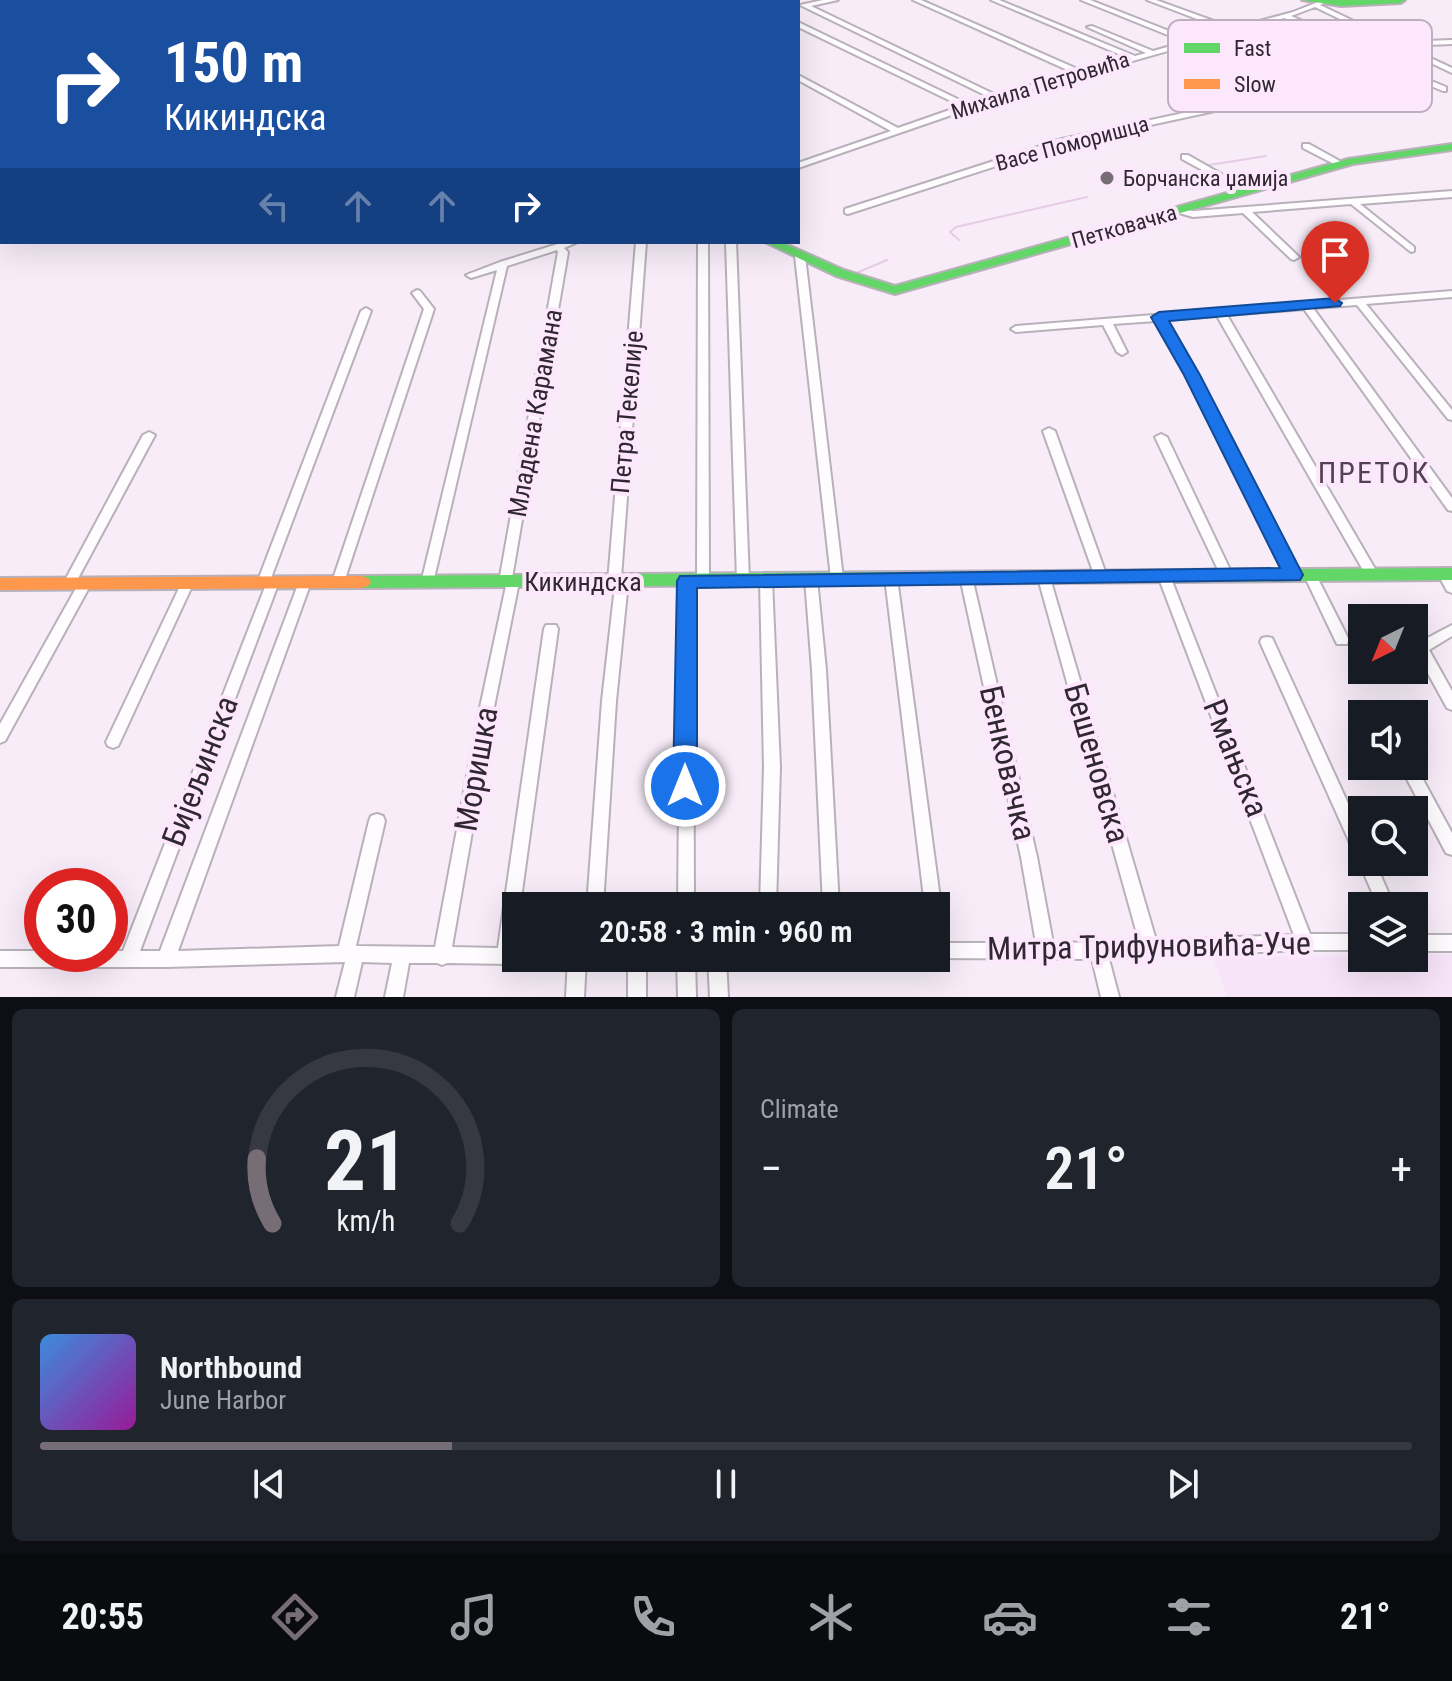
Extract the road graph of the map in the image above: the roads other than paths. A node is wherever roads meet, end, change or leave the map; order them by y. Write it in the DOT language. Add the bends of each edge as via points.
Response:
graph roads {
  1 [pos="835,0"];
  2 [pos="916,0"];
  3 [pos="994,0"];
  4 [pos="1084,0"];
  5 [pos="1150,0"];
  6 [pos="1401,0"];
  7 [pos="1313,2"];
  8 [pos="1107,3"];
  9 [pos="801,6"];
  10 [pos="1285,16"];
  11 [pos="1205,20"];
  12 [pos="1270,20"];
  13 [pos="1295,20"];
  14 [pos="1349,20"];
  15 [pos="800,25"];
  16 [pos="1168,26"];
  17 [pos="1090,27"];
  18 [pos="1168,32"];
  19 [pos="1452,42"];
  20 [pos="1432,43"];
  21 [pos="1168,47"];
  22 [pos="1150,52"];
  23 [pos="1133,57"];
  24 [pos="1434,62"];
  25 [pos="1452,71"];
  26 [pos="1079,72"];
  27 [pos="800,78"];
  28 [pos="1432,84"];
  29 [pos="1443,89"];
  30 [pos="995,97"];
  31 [pos="966,106"];
  32 [pos="1201,112"];
  33 [pos="897,131"];
  34 [pos="1306,146"];
  35 [pos="1452,147"];
  36 [pos="1185,157"];
  37 [pos="1341,164"];
  38 [pos="800,165"];
  39 [pos="1247,191"];
  40 [pos="1452,194"];
  41 [pos="1436,195"];
  42 [pos="1353,202"];
  43 [pos="1452,208"];
  44 [pos="1245,210"];
  45 [pos="848,211"];
  46 [pos="1176,211"];
  47 [pos="567,244"];
  48 [pos="641,244"];
  49 [pos="703,244"];
  50 [pos="731,244"];
  51 [pos="775,244"];
  52 [pos="559,247"];
  53 [pos="1411,249"];
  54 [pos="800,256"];
  55 [pos="1294,257"];
  56 [pos="503,264"];
  57 [pos="471,275"];
  58 [pos="417,293"];
  59 [pos="1452,294"];
  60 [pos="1359,301"];
  61 [pos="1306,305"];
  62 [pos="366,311"];
  63 [pos="1220,312"];
  64 [pos="1159,317"];
  65 [pos="1107,322"];
  66 [pos="1016,329"];
  67 [pos="1122,352"];
  68 [pos="1452,417"];
  69 [pos="1049,431"];
  70 [pos="149,435"];
  71 [pos="1161,437"];
  72 [pos="1452,507"];
  73 [pos="1372,574"];
  74 [pos="1302,575"];
  75 [pos="1164,576"];
  76 [pos="1227,576"];
  77 [pos="966,577"];
  78 [pos="1101,577"];
  79 [pos="837,578"];
  80 [pos="891,578"];
  81 [pos="1044,578"];
  82 [pos="1449,578"];
  83 [pos="811,579"];
  84 [pos="743,580"];
  85 [pos="766,580"];
  86 [pos="695,581"];
  87 [pos="268,582"];
  88 [pos="305,582"];
  89 [pos="338,582"];
  90 [pos="509,582"];
  91 [pos="618,582"];
  92 [pos="427,583"];
  93 [pos="77,584"];
  94 [pos="187,584"];
  95 [pos="2,588"];
  96 [pos="551,629"];
  97 [pos="1452,630"];
  98 [pos="1342,640"];
  99 [pos="1267,642"];
  100 [pos="1452,704"];
  101 [pos="0,737"];
  102 [pos="113,742"];
  103 [pos="1416,780"];
  104 [pos="377,821"];
  105 [pos="1348,821"];
  106 [pos="1452,848"];
  107 [pos="519,892"];
  108 [pos="596,892"];
  109 [pos="686,892"];
  110 [pos="768,892"];
  111 [pos="830,892"];
  112 [pos="931,892"];
  113 [pos="1305,942"];
  114 [pos="1348,942"];
  115 [pos="1428,943"];
  116 [pos="1452,943"];
  117 [pos="1150,949"];
  118 [pos="1046,950"];
  119 [pos="950,951"];
  120 [pos="1099,951"];
  121 [pos="350,954"];
  122 [pos="502,956"];
  123 [pos="402,957"];
  124 [pos="442,957"];
  125 [pos="0,959"];
  126 [pos="24,959"];
  127 [pos="128,959"];
  128 [pos="166,959"];
  129 [pos="576,972"];
  130 [pos="637,972"];
  131 [pos="686,972"];
  132 [pos="718,972"];
  133 [pos="345,997"];
  134 [pos="394,997"];
  135 [pos="575,997"];
  136 [pos="637,997"];
  137 [pos="687,997"];
  138 [pos="719,997"];
  139 [pos="1110,997"];
  1 -- 9 [label="street"];
  2 -- 26 [label="street"];
  3 -- 23 [label="street"];
  4 -- 18 [label="street"];
  5 -- 11 [label="street"];
  6 -- 7 [label="street"];
  7 -- 10 [label="street, Михаила Петровића"];
  7 -- 14 [label="street"];
  8 -- 16 [label="street"];
  9 -- 30 [label="street"];
  10 -- 12 [label="street, Михаила Петровића"];
  10 -- 13 [label="street"];
  15 -- 31 [label="street"];
  17 -- 22 [label="street"];
  19 -- 20 [label="street"];
  21 -- 22 [label="street, Михаила Петровића"];
  22 -- 23 [label="street, Михаила Петровића"];
  23 -- 26 [label="street, Михаила Петровића"];
  24 -- 25 [label="street"];
  26 -- 30 [label="street, Михаила Петровића"];
  27 -- 33 [label="street"];
  28 -- 29 [label="street"];
  30 -- 31 [label="street, Михаила Петровића"];
  31 -- 33 [label="street, Михаила Петровића"];
  32 -- 45 [label="street, Васе Поморишца" via="1065,141"];
  33 -- 38 [label="street, Михаила Петровића"];
  34 -- 37 [label="street"];
  35 -- 37 [label="street, Петковачка"];
  36 -- 39 [label="street"];
  37 -- 39 [label="street, Петковачка"];
  39 -- 46 [label="street, Петковачка"];
  40 -- 41 [label="street"];
  41 -- 42 [label="street"];
  41 -- 43 [label="street"];
  42 -- 44 [label="street"];
  42 -- 53 [label="street"];
  44 -- 46 [label="street"];
  44 -- 55 [label="street"];
  46 -- 54 [label="street, Петковачка" via="891,290"];
  47 -- 52 [label="street"];
  48 -- 91 [label="street, Петра Текелије"];
  49 -- 86 [label="street"];
  50 -- 84 [label="street"];
  51 -- 54 [label="street"];
  52 -- 56 [label="street"];
  52 -- 90 [label="street, Младена Карамана" via="563,252"];
  54 -- 79 [label="street"];
  56 -- 57 [label="street"];
  56 -- 92 [label="street"];
  58 -- 89 [label="street" via="428,304 426,316"];
  59 -- 60 [label="street"];
  60 -- 61 [label="street"];
  60 -- 68 [label="street"];
  61 -- 63 [label="street"];
  61 -- 72 [label="street"];
  62 -- 87 [label="street, Бијељинска"];
  63 -- 64 [label="street"];
  63 -- 73 [label="street"];
  64 -- 65 [label="street"];
  64 -- 74 [label="street"];
  65 -- 66 [label="street"];
  65 -- 67 [label="street"];
  69 -- 78 [label="street"];
  70 -- 93 [label="street"];
  71 -- 76 [label="street"];
  73 -- 74 [label="street, Кикиндска"];
  73 -- 82 [label="street, Кикиндска"];
  74 -- 76 [label="street, Кикиндска"];
  74 -- 98 [label="street"];
  75 -- 76 [label="street, Кикиндска"];
  75 -- 78 [label="street, Кикиндска"];
  75 -- 113 [label="street, Рмањска"];
  77 -- 80 [label="street, Кикиндска"];
  77 -- 81 [label="street, Кикиндска"];
  77 -- 118 [label="street, Бенковачка"];
  78 -- 81 [label="street, Кикиндска"];
  79 -- 80 [label="street, Кикиндска"];
  79 -- 83 [label="street, Кикиндска"];
  80 -- 112 [label="street"];
  81 -- 117 [label="street, Бешеновска"];
  83 -- 85 [label="street, Кикиндска"];
  83 -- 111 [label="street"];
  84 -- 85 [label="street, Кикиндска"];
  84 -- 86 [label="street, Кикиндска"];
  85 -- 110 [label="street" via="772,767"];
  86 -- 91 [label="street, Кикиндска"];
  86 -- 109 [label="street"];
  87 -- 88 [label="street, Кикиндска"];
  87 -- 94 [label="street, Кикиндска"];
  87 -- 127 [label="street, Бијељинска"];
  88 -- 89 [label="street, Кикиндска"];
  88 -- 128 [label="street"];
  89 -- 92 [label="street, Кикиндска"];
  90 -- 91 [label="street, Кикиндска"];
  90 -- 92 [label="street, Кикиндска"];
  90 -- 124 [label="street, Моришка"];
  91 -- 108 [label="street, Петра Текелије"];
  93 -- 94 [label="street, Кикиндска"];
  93 -- 95 [label="street, Кикиндска"];
  93 -- 101 [label="street"];
  94 -- 102 [label="street"];
  96 -- 107 [label="street"];
  97 -- 100 [label="street" via="1421,648"];
  99 -- 105 [label="street"];
  103 -- 106 [label="street"];
  104 -- 121 [label="street"];
  113 -- 114 [label="street, Митра Трифуновића-Уче"];
  113 -- 117 [label="street, Митра Трифуновића-Уче"];
  115 -- 116 [label="street"];
  117 -- 120 [label="street, Митра Трифуновића-Уче"];
  118 -- 119 [label="street, Митра Трифуновића-Уче"];
  118 -- 120 [label="street, Митра Трифуновића-Уче"];
  120 -- 139 [label="street"];
  121 -- 123 [label="street"];
  121 -- 128 [label="street"];
  121 -- 133 [label="street"];
  122 -- 124 [label="street"];
  123 -- 124 [label="street"];
  123 -- 134 [label="street"];
  125 -- 126 [label="street"];
  127 -- 128 [label="street"];
  129 -- 135 [label="street"];
  130 -- 136 [label="street"];
  131 -- 137 [label="street"];
  132 -- 138 [label="street"];
}
